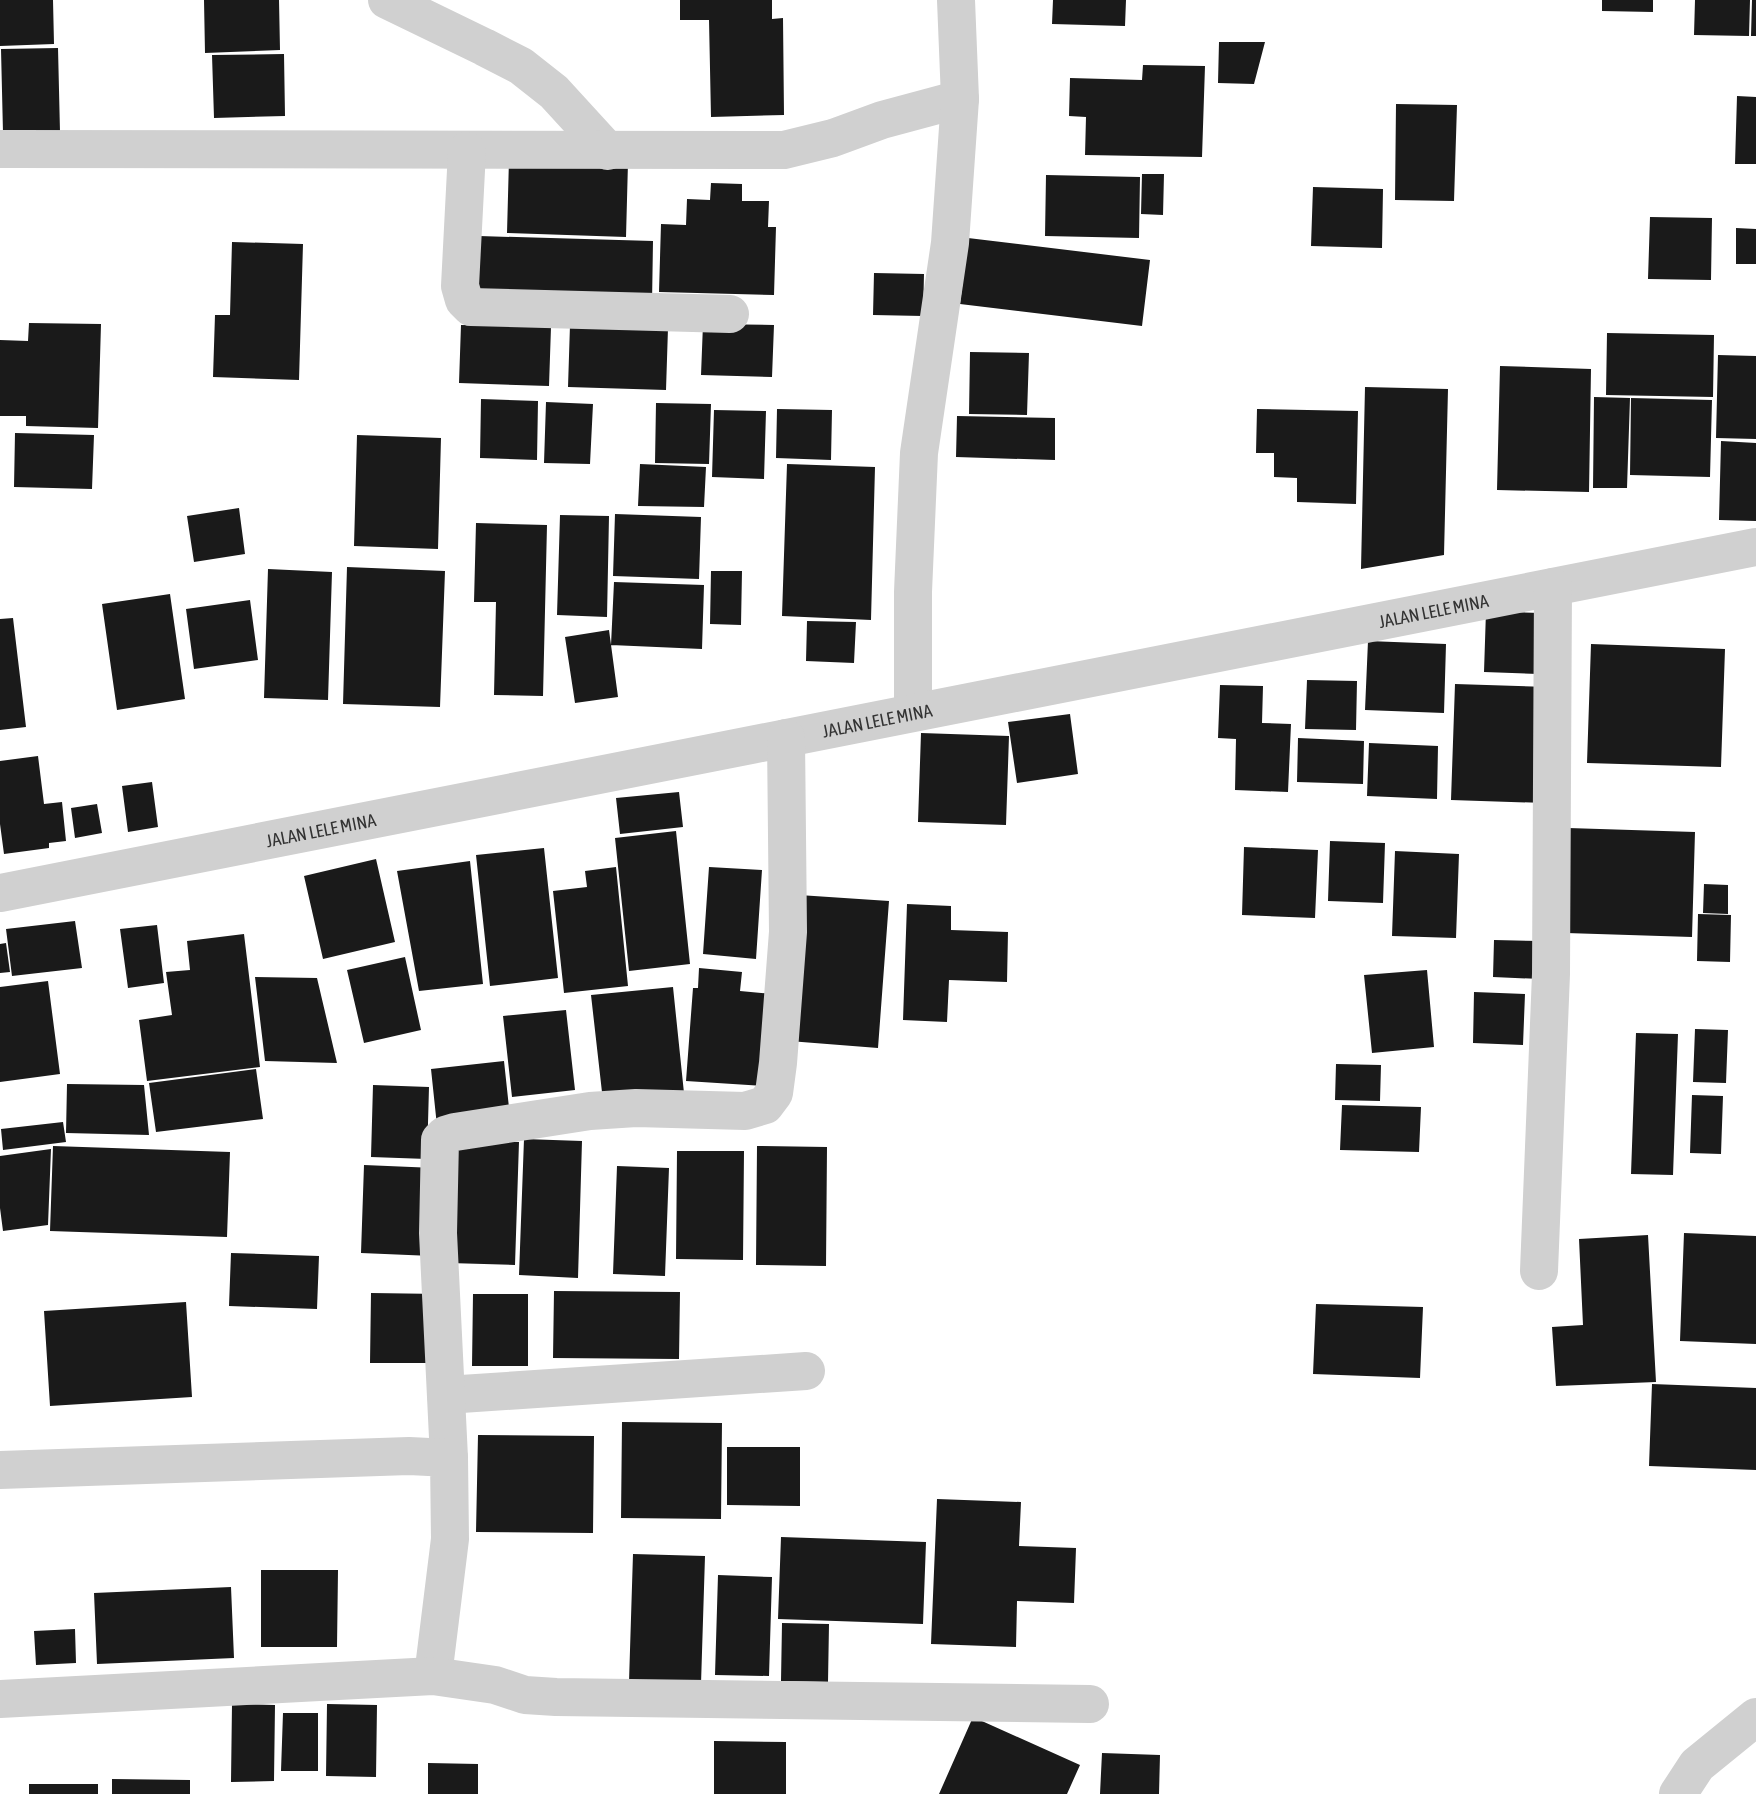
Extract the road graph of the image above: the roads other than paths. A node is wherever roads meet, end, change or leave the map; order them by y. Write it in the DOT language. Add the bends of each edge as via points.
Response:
graph roads {
  1 [pos="387,0"];
  2 [pos="956,0"];
  3 [pos="960,99"];
  4 [pos="0,149"];
  5 [pos="467,151"];
  6 [pos="608,151"];
  7 [pos="730,314"];
  8 [pos="1756,547"];
  9 [pos="1553,587"];
  10 [pos="913,712"];
  11 [pos="786,738"];
  12 [pos="0,893"];
  13 [pos="1539,1271"];
  14 [pos="806,1371"];
  15 [pos="446,1395"];
  16 [pos="449,1458"];
  17 [pos="0,1470"];
  18 [pos="433,1676"];
  19 [pos="0,1699"];
  20 [pos="1090,1704"];
  21 [pos="1756,1717"];
  22 [pos="1678,1794"];
  1 -- 6 [label="street" via="521,66 554,92"];
  2 -- 3 [label="street"];
  3 -- 6 [label="street" via="784,150"];
  3 -- 10 [label="street" via="950,243 919,453"];
  4 -- 5 [label="street"];
  5 -- 6 [label="street"];
  5 -- 7 [label="street" via="460,286 471,307"];
  8 -- 9 [label="street, JALAN LELE MINA"];
  9 -- 10 [label="street, JALAN LELE MINA"];
  9 -- 13 [label="street" via="1551,974"];
  10 -- 11 [label="street, JALAN LELE MINA"];
  11 -- 12 [label="street, JALAN LELE MINA"];
  11 -- 15 [label="street" via="788,932 774,1093 765,1105 745,1111 590,1111 445,1135 439,1150 438,1233"];
  14 -- 15 [label="street"];
  15 -- 16 [label="street"];
  16 -- 17 [label="street"];
  16 -- 18 [label="street" via="450,1539"];
  18 -- 19 [label="street"];
  18 -- 20 [label="street" via="556,1697"];
  21 -- 22 [label="street" via="1697,1765"];
}
